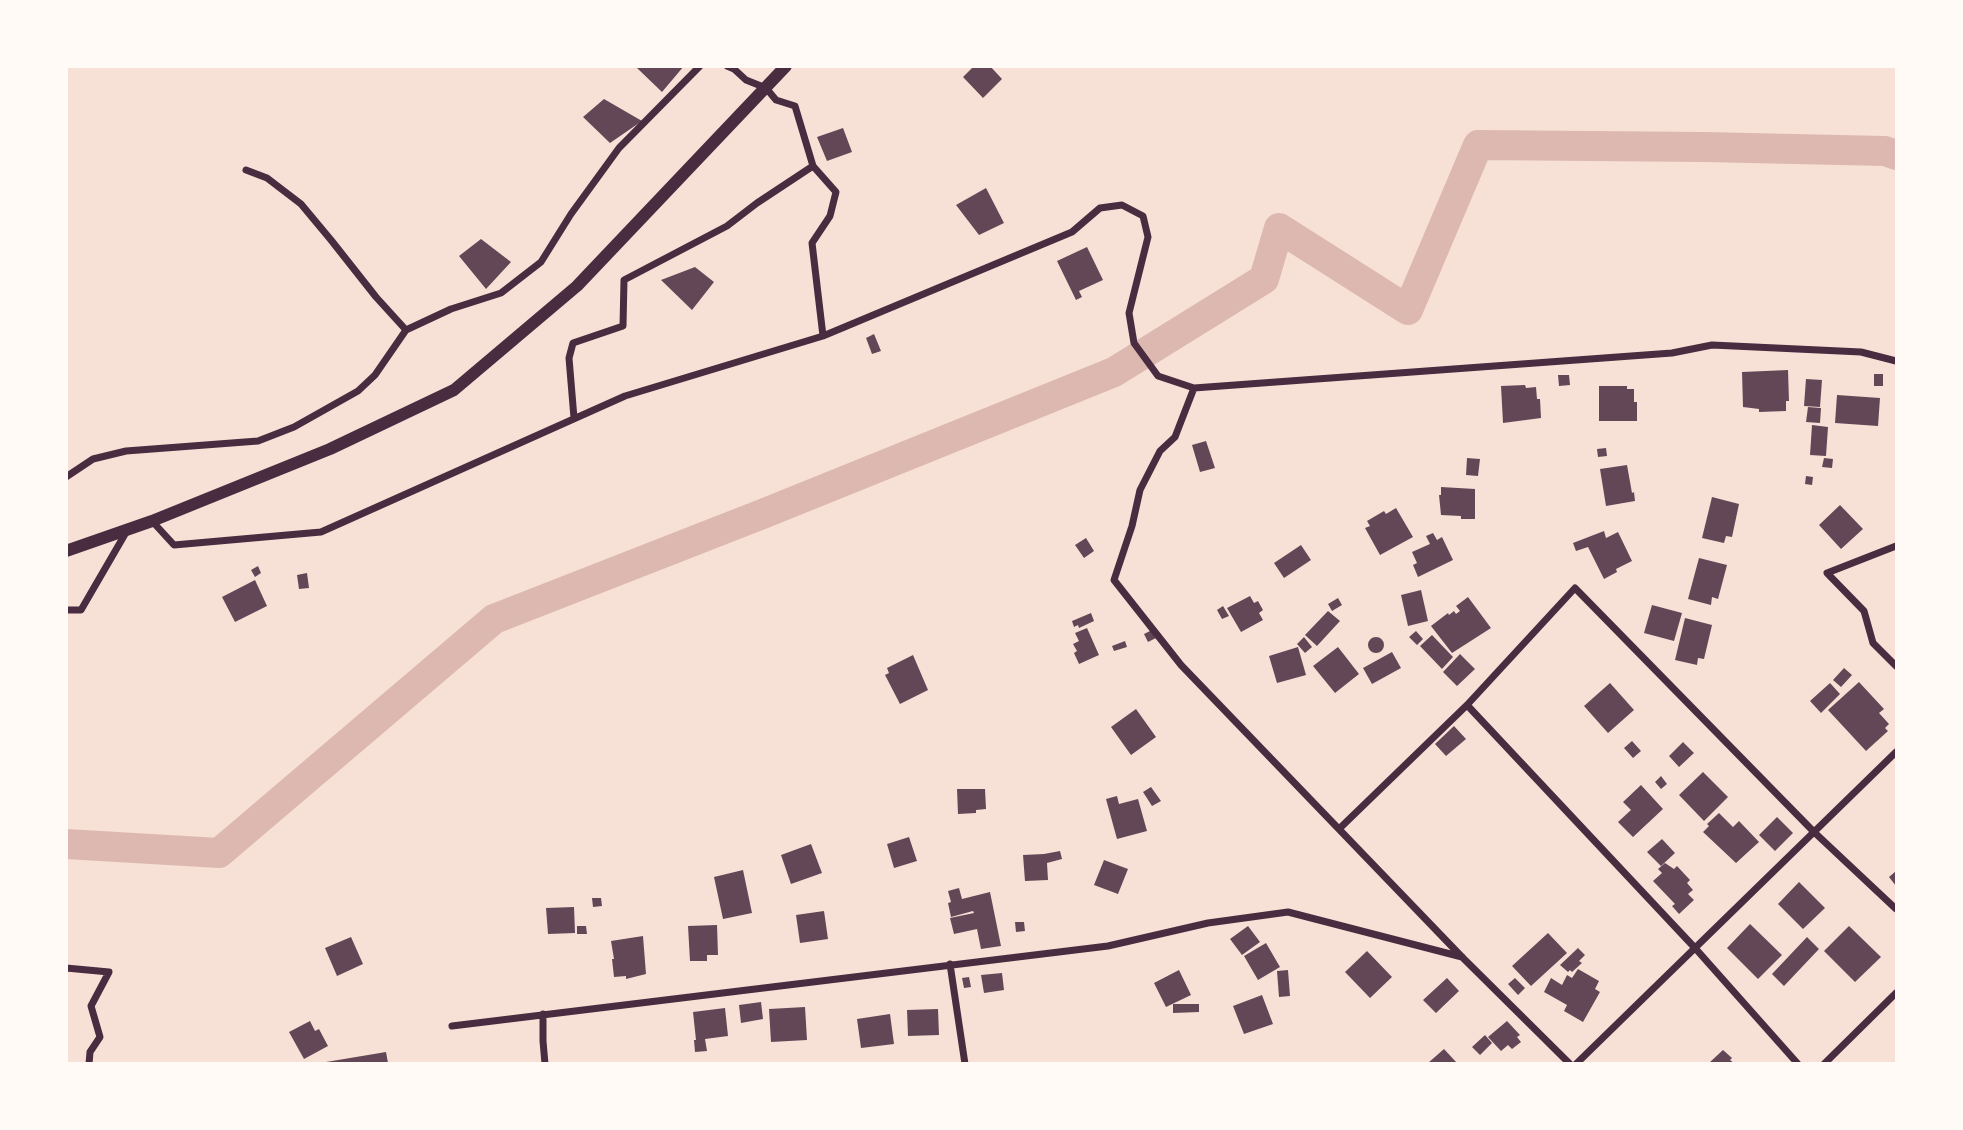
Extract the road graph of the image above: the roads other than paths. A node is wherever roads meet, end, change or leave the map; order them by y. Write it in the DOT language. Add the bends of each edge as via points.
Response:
graph roads {
  1 [pos="700,66"];
  2 [pos="727,66"];
  3 [pos="786,66"];
  4 [pos="766,88"];
  5 [pos="813,166"];
  6 [pos="246,170"];
  7 [pos="406,330"];
  8 [pos="823,336"];
  9 [pos="1896,361"];
  10 [pos="1194,388"];
  11 [pos="574,418"];
  12 [pos="66,477"];
  13 [pos="152,521"];
  14 [pos="128,528"];
  15 [pos="1896,547"];
  16 [pos="66,551"];
  17 [pos="66,610"];
  18 [pos="1896,666"];
  19 [pos="1467,705"];
  20 [pos="1896,752"];
  21 [pos="1339,829"];
  22 [pos="1814,832"];
  23 [pos="1896,909"];
  24 [pos="1695,948"];
  25 [pos="1462,957"];
  26 [pos="950,964"];
  27 [pos="66,968"];
  28 [pos="1896,993"];
  29 [pos="543,1014"];
  30 [pos="452,1026"];
  31 [pos="89,1063"];
  32 [pos="545,1063"];
  33 [pos="965,1063"];
  34 [pos="1570,1063"];
  35 [pos="1576,1063"];
  36 [pos="1798,1063"];
  37 [pos="1824,1063"];
  1 -- 7 [label="street" via="619,148 541,262 501,293"];
  2 -- 4 [label="street"];
  3 -- 4 [label="main road"];
  4 -- 5 [label="street" via="776,100 795,106"];
  4 -- 13 [label="main road" via="577,286 454,390 330,449"];
  5 -- 8 [label="street" via="836,192 830,216 812,243"];
  5 -- 11 [label="street" via="727,226 624,280 623,326 573,343 569,358"];
  6 -- 7 [label="street" via="267,178 300,204"];
  7 -- 12 [label="street" via="358,391 294,427 258,441 126,451 93,459"];
  8 -- 10 [label="street" via="1072,232 1100,208 1122,205 1143,216 1148,237 1129,313 1134,343 1158,376"];
  8 -- 11 [label="street" via="625,396"];
  9 -- 10 [label="street" via="1861,352 1712,345 1672,353"];
  10 -- 21 [label="street" via="1175,437 1160,451 1140,490 1114,580 1181,665"];
  11 -- 13 [label="street" via="321,533 174,545"];
  13 -- 14 [label="main road"];
  14 -- 16 [label="main road"];
  14 -- 17 [label="street" via="81,610"];
  15 -- 18 [label="street" via="1827,573 1864,611 1874,643"];
  19 -- 21 [label="street"];
  19 -- 22 [label="street" via="1575,588"];
  19 -- 24 [label="street"];
  20 -- 22 [label="street"];
  21 -- 25 [label="street"];
  22 -- 23 [label="street"];
  22 -- 24 [label="street"];
  24 -- 35 [label="street"];
  24 -- 36 [label="street"];
  25 -- 26 [label="street" via="1288,912 1208,923 1108,946"];
  25 -- 34 [label="street"];
  26 -- 29 [label="street"];
  26 -- 33 [label="street"];
  27 -- 31 [label="street" via="109,972 91,1006 100,1037"];
  28 -- 37 [label="street"];
  29 -- 30 [label="street"];
  29 -- 32 [label="street"];
}
